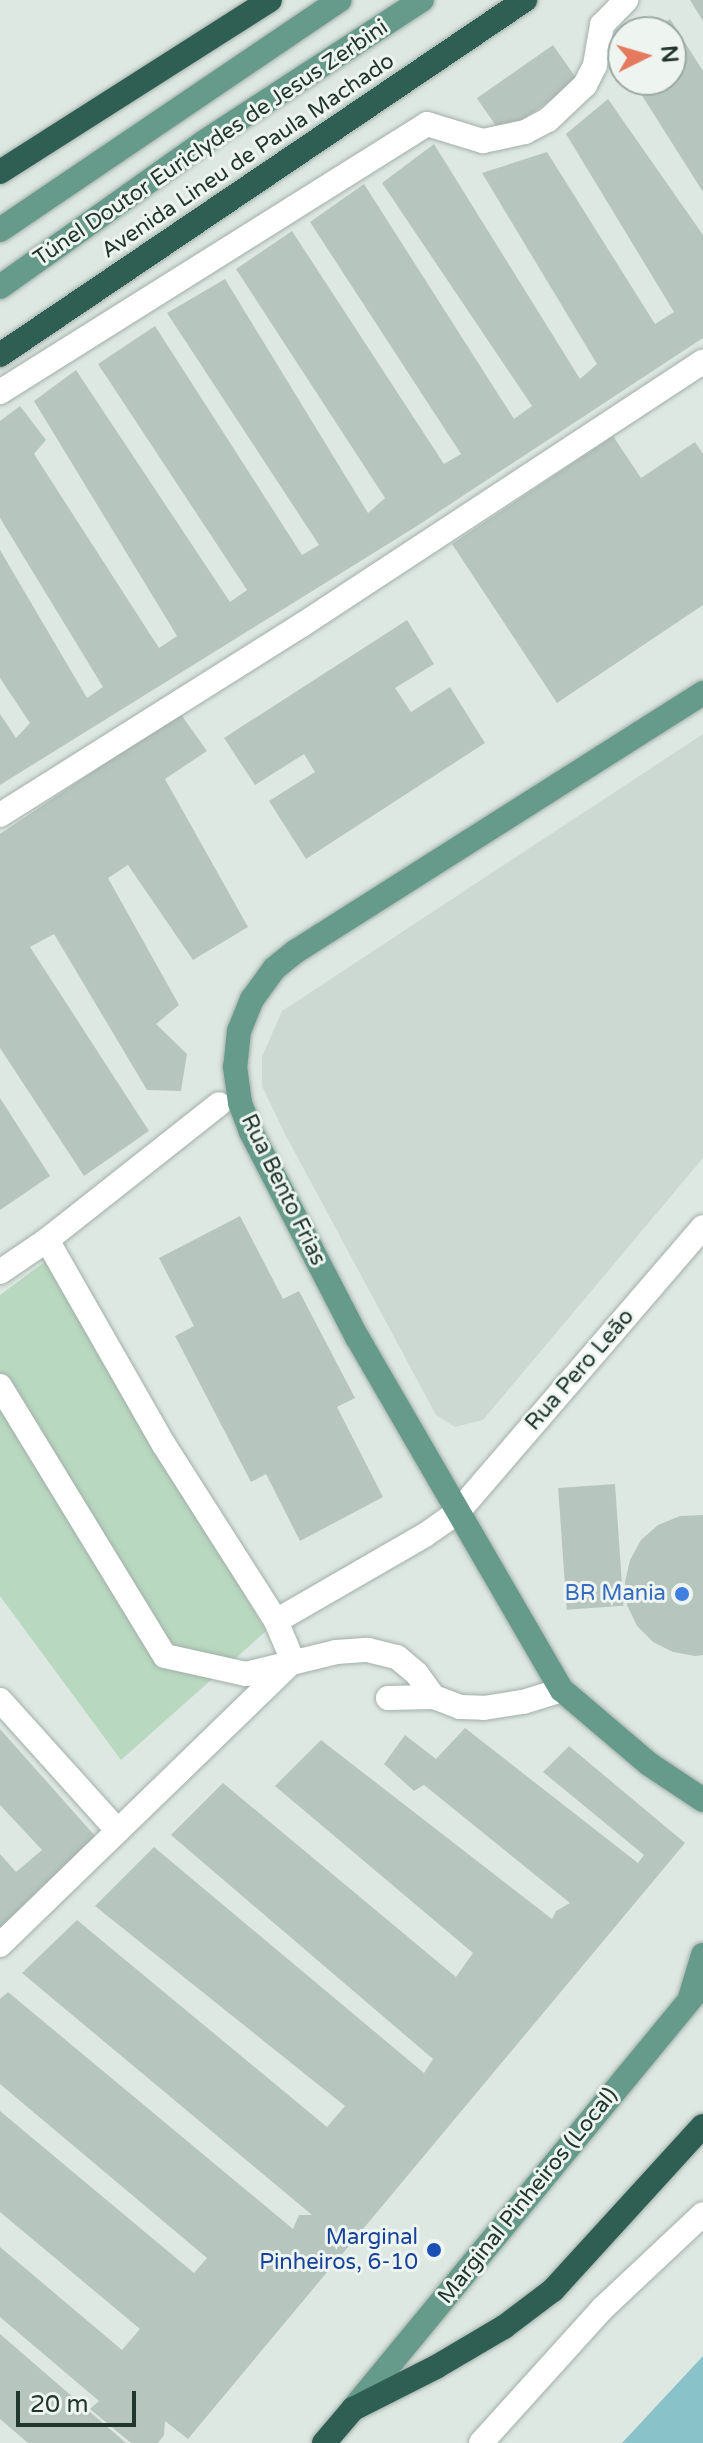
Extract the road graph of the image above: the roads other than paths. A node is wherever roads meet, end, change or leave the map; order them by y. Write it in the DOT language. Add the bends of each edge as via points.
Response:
graph roads {
  1 [pos="270,0"];
  2 [pos="340,0"];
  3 [pos="422,0"];
  4 [pos="525,0"];
  5 [pos="626,0"];
  6 [pos="0,172"];
  7 [pos="0,230"];
  8 [pos="0,287"];
  9 [pos="0,355"];
  10 [pos="703,362"];
  11 [pos="0,392"];
  12 [pos="703,693"];
  13 [pos="0,815"];
  14 [pos="219,1104"];
  15 [pos="703,1227"];
  16 [pos="47,1240"];
  17 [pos="0,1272"];
  18 [pos="0,1386"];
  19 [pos="457,1513"];
  20 [pos="276,1621"];
  21 [pos="293,1661"];
  22 [pos="562,1690"];
  23 [pos="434,1697"];
  24 [pos="388,1698"];
  25 [pos="0,1700"];
  26 [pos="703,1800"];
  27 [pos="118,1831"];
  28 [pos="0,1945"];
  29 [pos="703,1955"];
  30 [pos="696,1992"];
  31 [pos="703,2126"];
  32 [pos="703,2214"];
  33 [pos="353,2409"];
  34 [pos="324,2443"];
  35 [pos="481,2443"];
  1 -- 6 [label="highway"];
  2 -- 7 [label="main road, Túnel Doutor Euriclydes de Jesus Zerbini"];
  3 -- 8 [label="main road, Túnel Doutor Euriclydes de Jesus Zerbini" via="204,142"];
  4 -- 9 [label="highway, Avenida Lineu de Paula Machado"];
  5 -- 11 [label="street" via="602,25 595,65 585,85 548,120 525,132 483,141 427,124"];
  10 -- 13 [label="street"];
  12 -- 19 [label="main road, Rua Bento Frias" via="296,951 274,969 252,999 239,1031 235,1067 251,1132 357,1337"];
  14 -- 16 [label="street"];
  15 -- 19 [label="street, Rua Pero Leão"];
  16 -- 17 [label="street"];
  16 -- 20 [label="street" via="164,1445"];
  18 -- 21 [label="street" via="165,1656 246,1674"];
  19 -- 20 [label="street, Rua Pero Leão"];
  19 -- 22 [label="main road, Rua Bento Frias"];
  20 -- 21 [label="street"];
  21 -- 23 [label="street" via="368,1650 397,1657"];
  21 -- 27 [label="street"];
  22 -- 23 [label="street" via="484,1708 460,1707"];
  22 -- 26 [label="main road, Rua Bento Frias" via="649,1764"];
  23 -- 24 [label="street"];
  25 -- 27 [label="street"];
  27 -- 28 [label="street"];
  29 -- 30 [label="main road"];
  30 -- 33 [label="main road, Marginal Pinheiros (Local)"];
  31 -- 33 [label="highway" via="553,2290 504,2327"];
  32 -- 35 [label="street" via="603,2308"];
  33 -- 34 [label="highway"];
}
